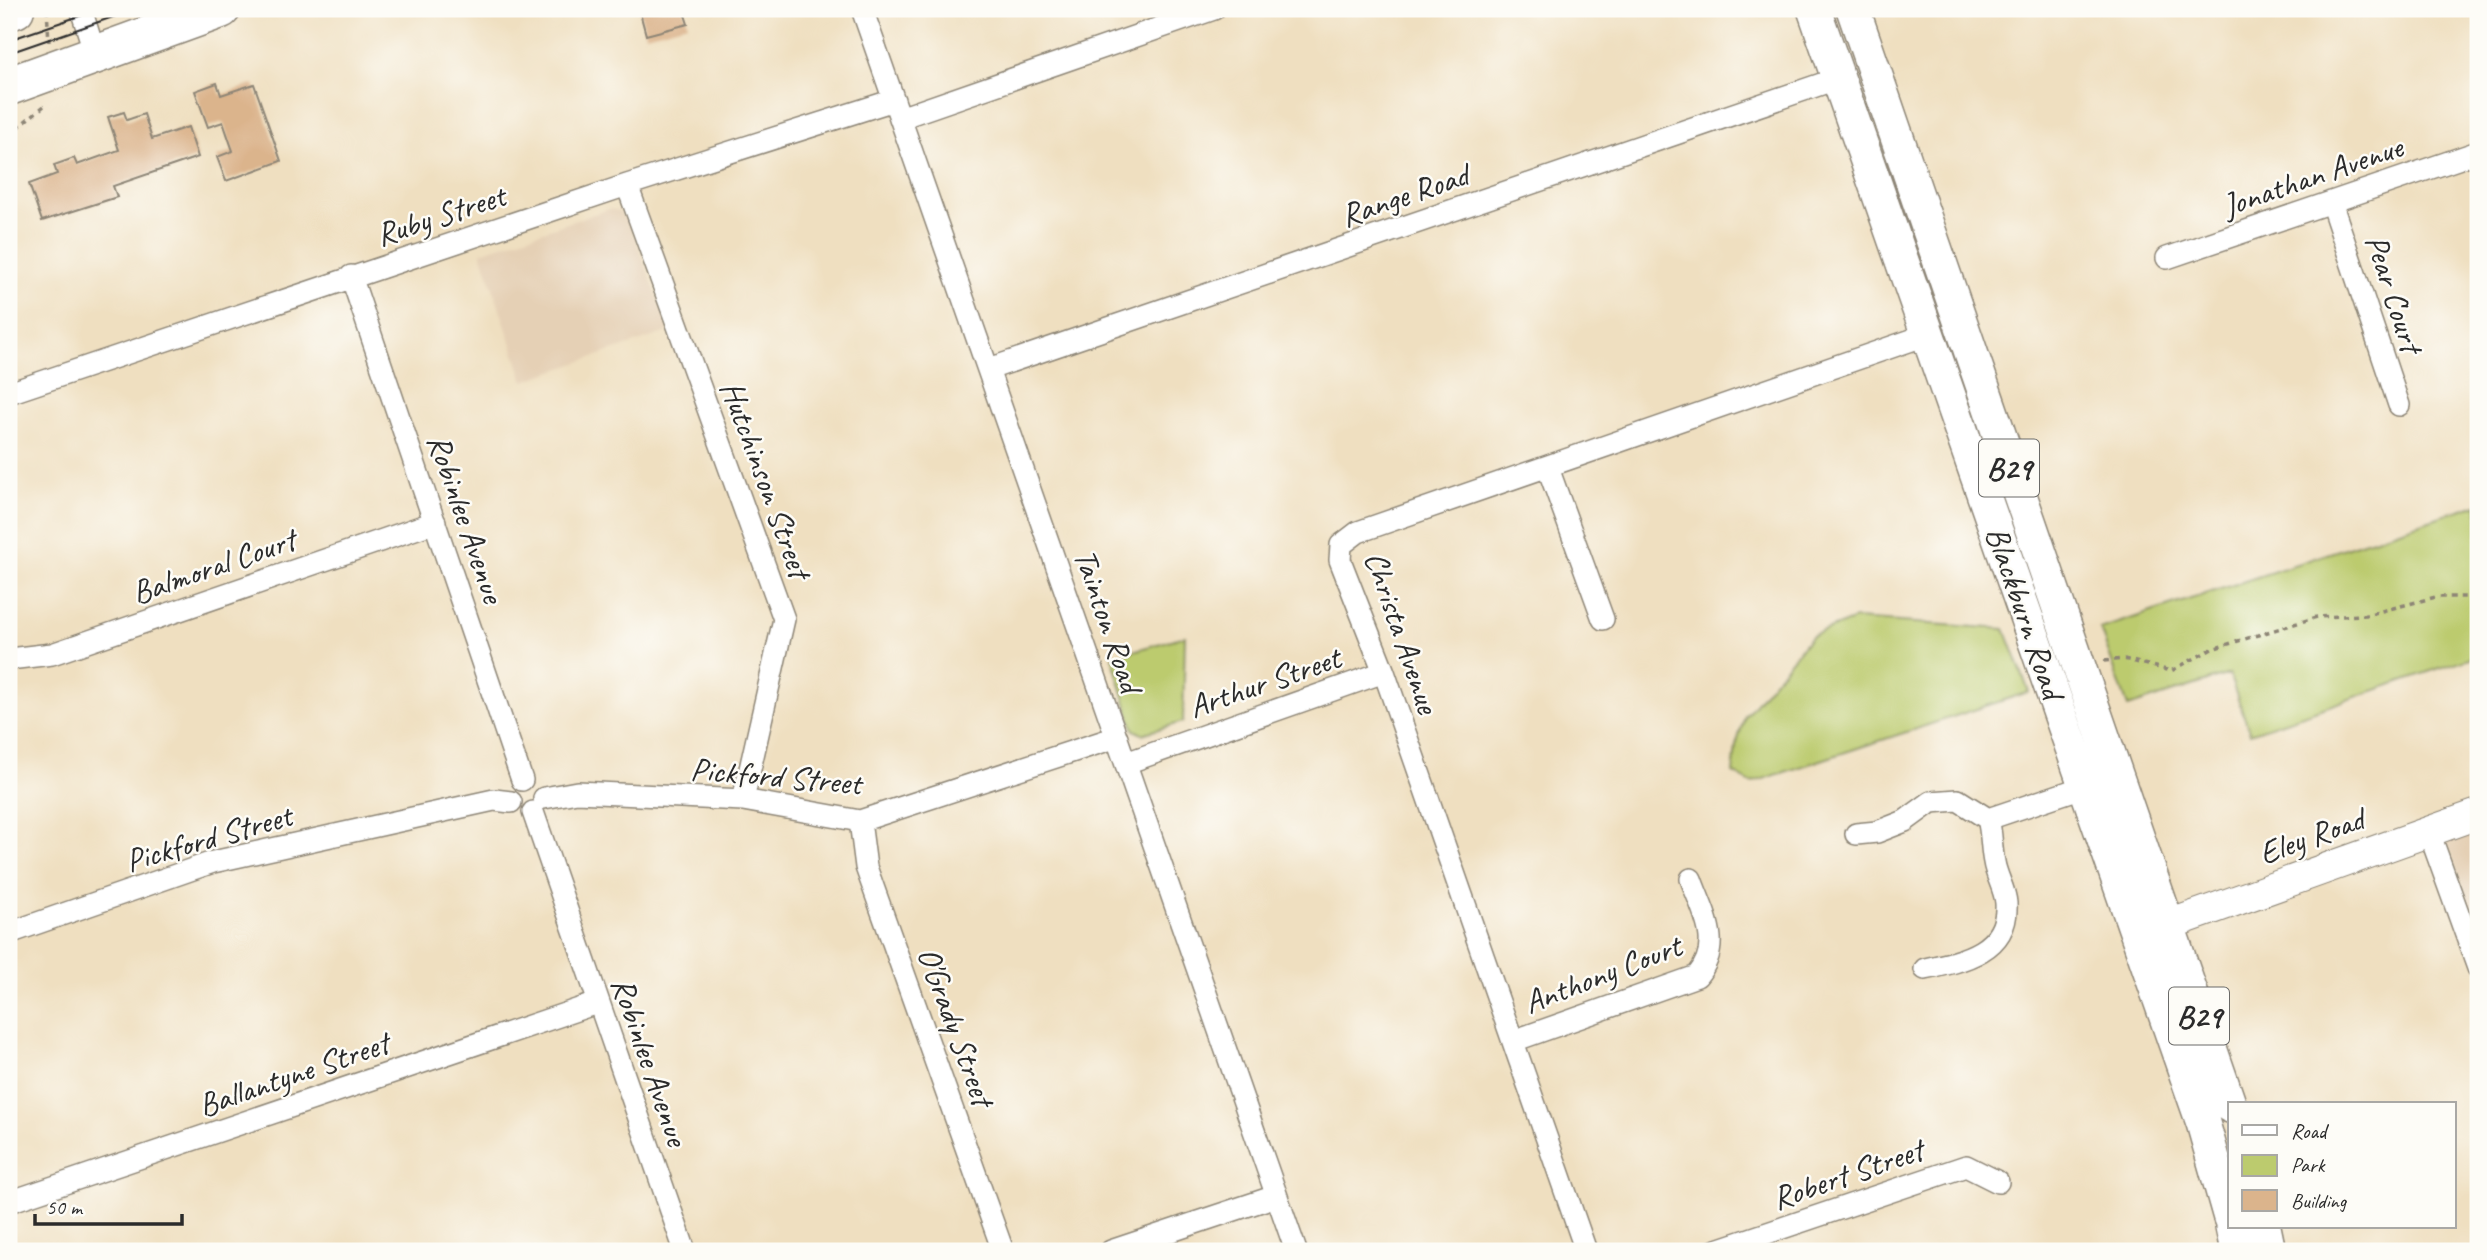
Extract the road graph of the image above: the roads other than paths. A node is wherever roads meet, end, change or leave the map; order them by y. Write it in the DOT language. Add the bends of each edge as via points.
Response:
graph roads {
  1 [pos="15,9"];
  2 [pos="81,9"];
  3 [pos="221,9"];
  4 [pos="862,9"];
  5 [pos="1214,9"];
  6 [pos="1814,9"];
  7 [pos="1853,9"];
  8 [pos="9,11"];
  9 [pos="95,54"];
  10 [pos="1839,78"];
  11 [pos="12,91"];
  12 [pos="897,109"];
  13 [pos="2478,152"];
  14 [pos="627,185"];
  15 [pos="2331,202"];
  16 [pos="2167,258"];
  17 [pos="351,276"];
  18 [pos="1944,329"];
  19 [pos="989,369"];
  20 [pos="9,393"];
  21 [pos="2399,405"];
  22 [pos="1548,468"];
  23 [pos="435,522"];
  24 [pos="1603,619"];
  25 [pos="9,659"];
  26 [pos="1384,672"];
  27 [pos="1116,737"];
  28 [pos="1126,763"];
  29 [pos="522,780"];
  30 [pos="2086,786"];
  31 [pos="743,800"];
  32 [pos="511,802"];
  33 [pos="539,805"];
  34 [pos="2478,814"];
  35 [pos="1989,819"];
  36 [pos="860,821"];
  37 [pos="2429,832"];
  38 [pos="1856,834"];
  39 [pos="1691,879"];
  40 [pos="2153,931"];
  41 [pos="9,933"];
  42 [pos="2478,968"];
  43 [pos="1925,969"];
  44 [pos="597,1003"];
  45 [pos="1513,1041"];
  46 [pos="2228,1102"];
  47 [pos="1998,1182"];
  48 [pos="1276,1196"];
  49 [pos="9,1202"];
  50 [pos="2228,1211"];
  51 [pos="2232,1228"];
  52 [pos="2264,1228"];
  53 [pos="683,1251"];
  54 [pos="1003,1251"];
  55 [pos="1111,1251"];
  56 [pos="1296,1251"];
  57 [pos="1586,1251"];
  58 [pos="1714,1251"];
  59 [pos="2237,1251"];
  60 [pos="2269,1251"];
  1 -- 8 [label="highway"];
  2 -- 9 [label="street"];
  3 -- 9 [label="highway"];
  4 -- 12 [label="street, Tainton Road"];
  5 -- 12 [label="street, Ruby Street"];
  6 -- 10 [label="main road, Blackburn Road / B29"];
  7 -- 18 [label="main road, Blackburn Road / B29"];
  9 -- 11 [label="highway"];
  10 -- 18 [label="main road, Blackburn Road / B29"];
  10 -- 19 [label="street, Range Road"];
  12 -- 14 [label="street, Ruby Street"];
  12 -- 19 [label="street, Tainton Road"];
  13 -- 15 [label="street, Jonathan Avenue"];
  14 -- 17 [label="street, Ruby Street"];
  14 -- 31 [label="street, Hutchinson Street" via="784,619"];
  15 -- 16 [label="street, Jonathan Avenue"];
  15 -- 21 [label="street, Pear Court"];
  17 -- 20 [label="street, Ruby Street"];
  17 -- 23 [label="street, Robinlee Avenue"];
  18 -- 22 [label="street, Christa Avenue"];
  18 -- 30 [label="main road, Blackburn Road / B29"];
  18 -- 40 [label="main road, Blackburn Road / B29" via="2077,663"];
  19 -- 27 [label="street, Tainton Road"];
  22 -- 24 [label="street"];
  22 -- 26 [label="street, Christa Avenue" via="1358,532 1341,545 1340,561"];
  23 -- 25 [label="street, Balmoral Court" via="52,654"];
  23 -- 29 [label="street, Robinlee Avenue"];
  26 -- 28 [label="street, Arthur Street"];
  26 -- 45 [label="street, Christa Avenue"];
  27 -- 28 [label="street, Tainton Road"];
  27 -- 36 [label="street, Pickford Street"];
  28 -- 48 [label="street, Tainton Road"];
  29 -- 32 [label="street" via="514,785"];
  29 -- 33 [label="street" via="533,780 542,787"];
  30 -- 35 [label="street"];
  30 -- 40 [label="main road, Blackburn Road / B29"];
  31 -- 33 [label="street, Pickford Street" via="577,792"];
  31 -- 36 [label="street, Pickford Street"];
  32 -- 33 [label="street" via="524,813"];
  32 -- 41 [label="street, Pickford Street" via="494,800 213,862"];
  33 -- 44 [label="street, Robinlee Avenue"];
  34 -- 37 [label="main road, Eley Road"];
  35 -- 38 [label="street" via="1958,800 1931,802 1905,821"];
  35 -- 43 [label="street" via="1994,862 2006,901 2005,927 1990,948"];
  36 -- 54 [label="street, O'Grady Street" via="866,867"];
  37 -- 40 [label="main road, Eley Road"];
  37 -- 42 [label="street"];
  39 -- 45 [label="street, Anthony Court" via="1710,935 1708,963 1698,976"];
  40 -- 46 [label="main road, Blackburn Road / B29"];
  40 -- 50 [label="main road, Blackburn Road / B29"];
  44 -- 49 [label="street, Ballantyne Street"];
  44 -- 53 [label="street, Robinlee Avenue"];
  45 -- 57 [label="street, Christa Avenue"];
  47 -- 58 [label="street, Robert Street" via="1966,1167"];
  48 -- 55 [label="street"];
  48 -- 56 [label="street, Tainton Road"];
  51 -- 59 [label="main road"];
  52 -- 60 [label="main road"];
}
